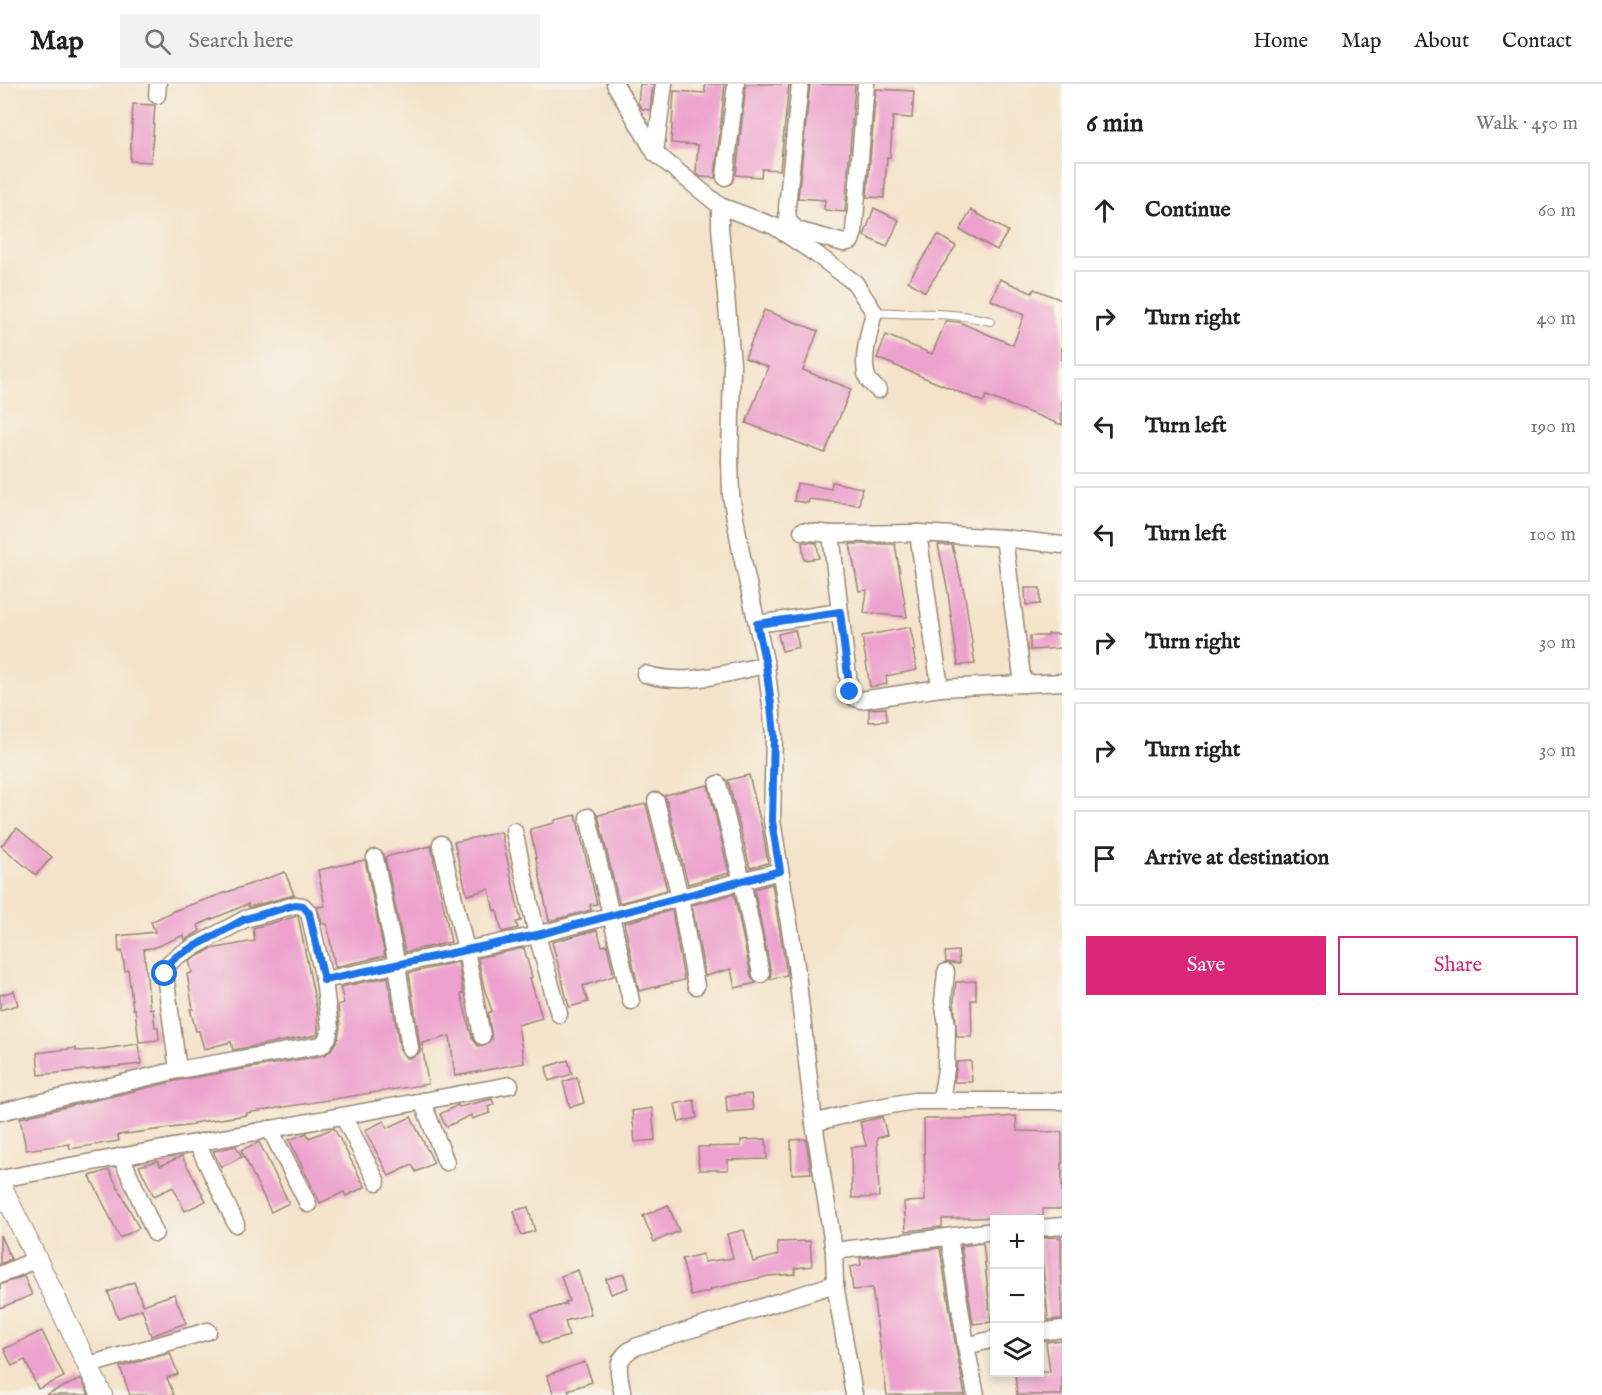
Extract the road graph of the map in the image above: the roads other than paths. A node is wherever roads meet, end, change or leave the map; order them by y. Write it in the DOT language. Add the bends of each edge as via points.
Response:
graph roads {
  1 [pos="615,84"];
  2 [pos="664,84"];
  3 [pos="736,84"];
  4 [pos="800,84"];
  5 [pos="866,84"];
  6 [pos="654,153"];
  7 [pos="725,177"];
  8 [pos="720,206"];
  9 [pos="874,312"];
  10 [pos="990,321"];
  11 [pos="878,390"];
  12 [pos="802,531"];
  13 [pos="918,532"];
  14 [pos="831,534"];
  15 [pos="1004,538"];
  16 [pos="1062,545"];
  17 [pos="840,612"];
  18 [pos="757,624"];
  19 [pos="766,665"];
  20 [pos="645,674"];
  21 [pos="1062,682"];
  22 [pos="1023,684"];
  23 [pos="940,688"];
  24 [pos="718,784"];
  25 [pos="656,801"];
  26 [pos="588,817"];
  27 [pos="514,831"];
  28 [pos="441,844"];
  29 [pos="375,858"];
  30 [pos="780,871"];
  31 [pos="742,881"];
  32 [pos="680,897"];
  33 [pos="611,916"];
  34 [pos="537,935"];
  35 [pos="466,950"];
  36 [pos="397,966"];
  37 [pos="946,972"];
  38 [pos="761,974"];
  39 [pos="324,980"];
  40 [pos="696,986"];
  41 [pos="631,1001"];
  42 [pos="559,1014"];
  43 [pos="482,1036"];
  44 [pos="411,1048"];
  45 [pos="178,1070"];
  46 [pos="510,1086"];
  47 [pos="941,1100"];
  48 [pos="422,1101"];
  49 [pos="1062,1101"];
  50 [pos="0,1112"];
  51 [pos="343,1116"];
  52 [pos="814,1123"];
  53 [pos="270,1129"];
  54 [pos="197,1143"];
  55 [pos="121,1156"];
  56 [pos="446,1162"];
  57 [pos="0,1181"];
  58 [pos="377,1182"];
  59 [pos="308,1204"];
  60 [pos="236,1224"];
  61 [pos="1062,1226"];
  62 [pos="1044,1228"];
  63 [pos="990,1232"];
  64 [pos="155,1233"];
  65 [pos="949,1237"];
  66 [pos="834,1251"];
  67 [pos="37,1259"];
  68 [pos="0,1275"];
  69 [pos="835,1284"];
  70 [pos="1062,1329"];
  71 [pos="208,1331"];
  72 [pos="1044,1331"];
  73 [pos="990,1340"];
  74 [pos="966,1346"];
  75 [pos="89,1365"];
  76 [pos="102,1395"];
  77 [pos="623,1395"];
  78 [pos="854,1395"];
  79 [pos="976,1395"];
  1 -- 6 [label="street"];
  2 -- 6 [label="street"];
  3 -- 7 [label="street"];
  4 -- 5 [label="street" via="788,221 797,230 844,243 851,241 854,232"];
  6 -- 8 [label="street"];
  8 -- 9 [label="street" via="774,226 816,254 855,283"];
  8 -- 18 [label="street" via="732,363 731,495"];
  9 -- 10 [label="lane" via="950,314"];
  9 -- 11 [label="street" via="865,370"];
  12 -- 14 [label="street"];
  13 -- 14 [label="street"];
  13 -- 15 [label="street"];
  13 -- 23 [label="street"];
  14 -- 17 [label="street"];
  15 -- 16 [label="street"];
  15 -- 22 [label="street"];
  17 -- 18 [label="street"];
  17 -- 23 [label="street" via="850,692 855,698"];
  18 -- 19 [label="street"];
  19 -- 20 [label="street" via="696,679"];
  19 -- 30 [label="street" via="774,735 772,821"];
  21 -- 22 [label="street"];
  22 -- 23 [label="street"];
  24 -- 31 [label="street"];
  25 -- 32 [label="street"];
  26 -- 33 [label="street"];
  27 -- 34 [label="street"];
  28 -- 35 [label="street"];
  29 -- 36 [label="street"];
  30 -- 31 [label="street"];
  30 -- 52 [label="street" via="796,966"];
  31 -- 32 [label="street"];
  31 -- 38 [label="street"];
  32 -- 33 [label="street"];
  32 -- 40 [label="street"];
  33 -- 34 [label="street"];
  33 -- 41 [label="street"];
  34 -- 35 [label="street"];
  34 -- 42 [label="street"];
  35 -- 36 [label="street"];
  35 -- 43 [label="street"];
  36 -- 39 [label="street"];
  36 -- 44 [label="street"];
  37 -- 47 [label="street" via="946,1069"];
  39 -- 45 [label="street" via="330,1028 322,1045"];
  39 -- 45 [label="street" via="309,913 299,905 245,919 177,956 166,966 165,974"];
  45 -- 50 [label="street"];
  46 -- 48 [label="street"];
  47 -- 49 [label="street"];
  47 -- 52 [label="street" via="863,1110"];
  48 -- 51 [label="street"];
  48 -- 56 [label="street"];
  51 -- 53 [label="street"];
  51 -- 58 [label="street"];
  52 -- 66 [label="street"];
  53 -- 54 [label="street"];
  53 -- 59 [label="street"];
  54 -- 55 [label="street"];
  54 -- 60 [label="street"];
  55 -- 57 [label="street"];
  55 -- 64 [label="street"];
  57 -- 67 [label="street"];
  61 -- 62 [label="street"];
  63 -- 65 [label="street"];
  65 -- 66 [label="street"];
  65 -- 74 [label="street"];
  66 -- 69 [label="street"];
  67 -- 68 [label="street"];
  67 -- 75 [label="street"];
  69 -- 77 [label="street" via="635,1347 619,1362"];
  69 -- 78 [label="street"];
  70 -- 72 [label="street"];
  71 -- 75 [label="street"];
  73 -- 74 [label="street"];
  74 -- 79 [label="street"];
  75 -- 76 [label="street"];
}
